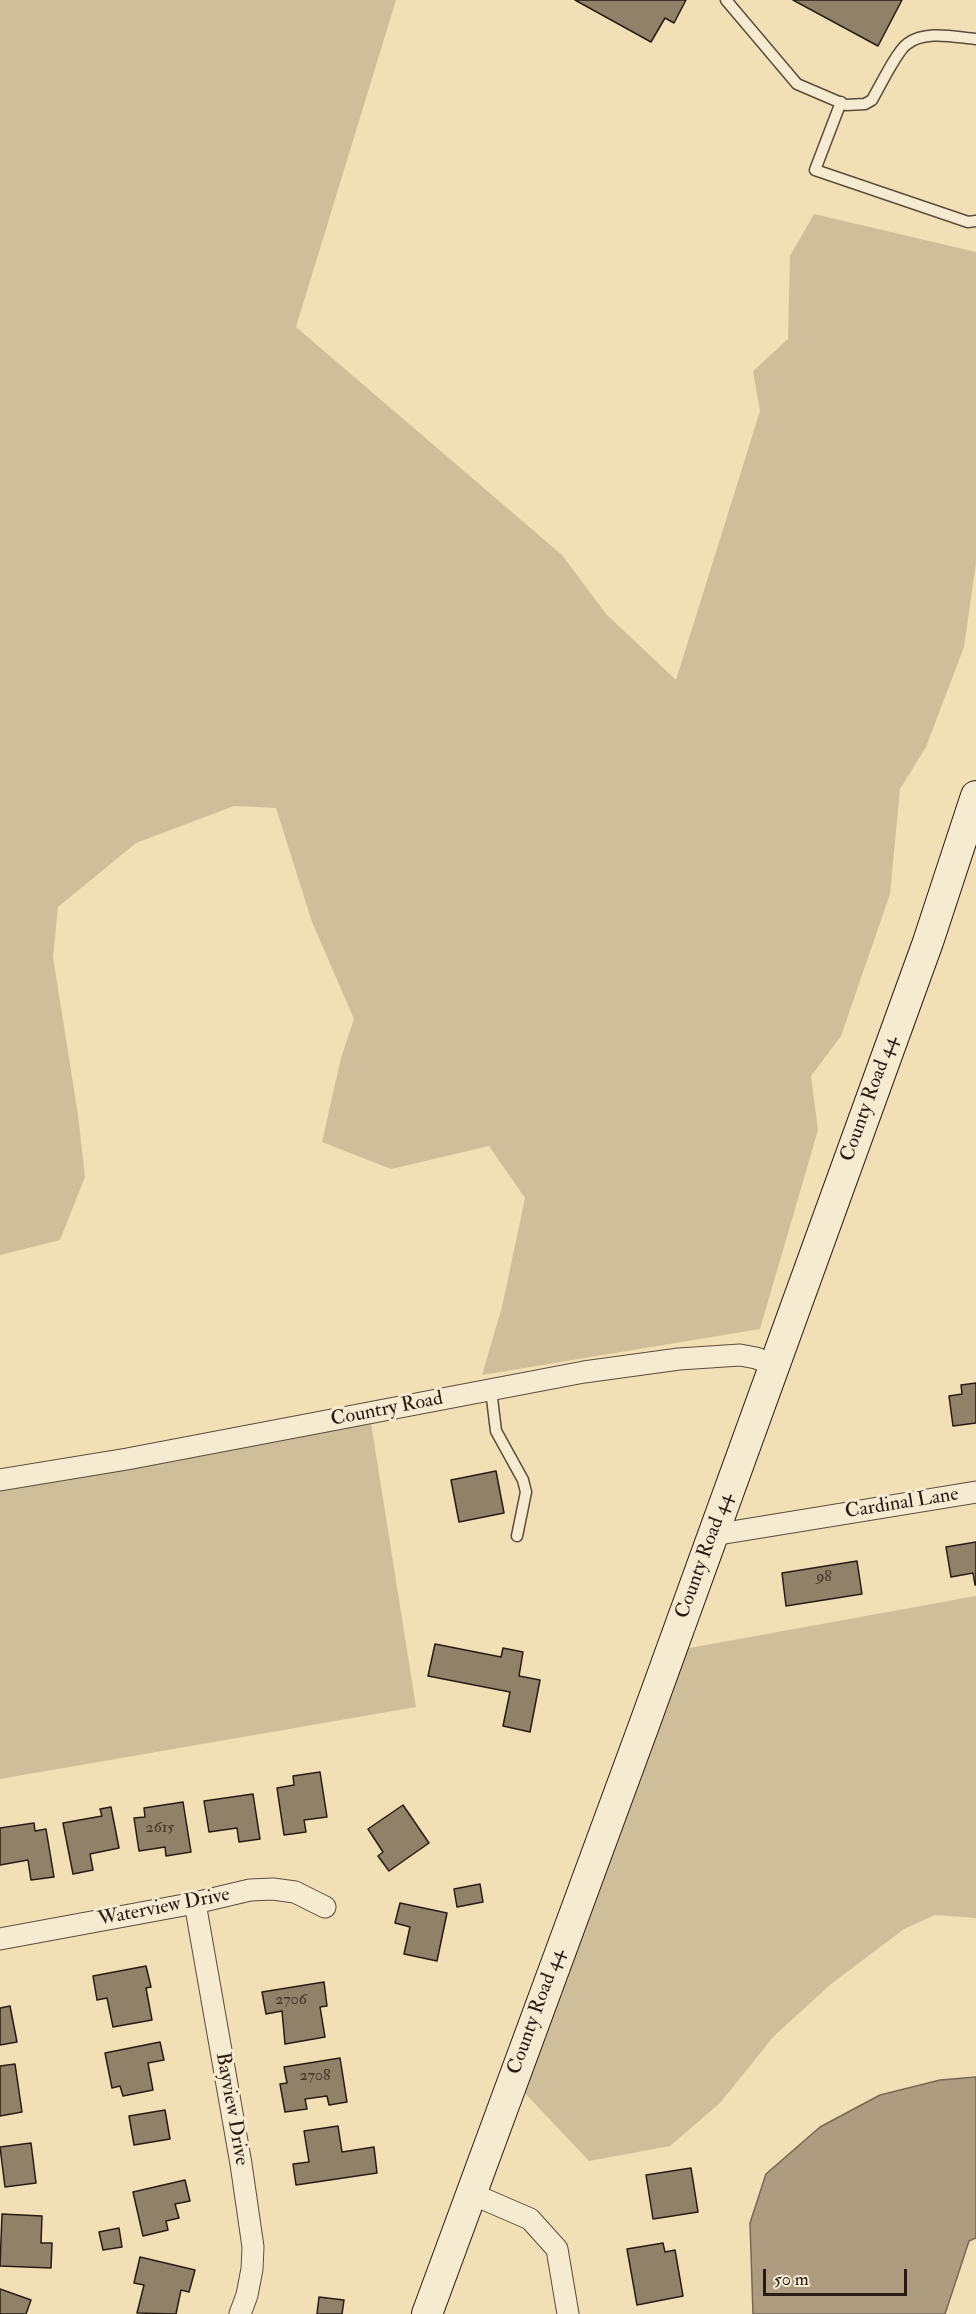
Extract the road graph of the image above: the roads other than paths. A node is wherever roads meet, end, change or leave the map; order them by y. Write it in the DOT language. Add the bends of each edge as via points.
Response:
graph roads {
  1 [pos="726,0"];
  2 [pos="976,39"];
  3 [pos="841,102"];
  4 [pos="976,221"];
  5 [pos="976,796"];
  6 [pos="774,1365"];
  7 [pos="491,1390"];
  8 [pos="0,1480"];
  9 [pos="976,1492"];
  10 [pos="713,1535"];
  11 [pos="518,1536"];
  12 [pos="195,1904"];
  13 [pos="325,1907"];
  14 [pos="0,1939"];
  15 [pos="470,2193"];
  16 [pos="240,2314"];
  17 [pos="427,2314"];
  18 [pos="568,2314"];
  1 -- 3 [label="lane" via="796,84"];
  2 -- 3 [label="lane" via="916,39 904,45 872,100 856,106"];
  3 -- 4 [label="lane" via="815,170 968,222"];
  5 -- 6 [label="main road, County Road 44" via="924,952"];
  6 -- 7 [label="street, Country Road" via="740,1355 679,1359"];
  6 -- 10 [label="main road, County Road 44"];
  7 -- 8 [label="street, Country Road"];
  7 -- 11 [label="lane" via="498,1439 526,1492"];
  9 -- 10 [label="street, Cardinal Lane"];
  10 -- 15 [label="main road, County Road 44"];
  12 -- 13 [label="street, Waterview Drive" via="250,1890 273,1889 295,1892"];
  12 -- 14 [label="street, Waterview Drive"];
  12 -- 16 [label="street, Bayview Drive" via="253,2247 247,2295"];
  15 -- 17 [label="main road, County Road 44"];
  15 -- 18 [label="street" via="530,2219 557,2249"];
}
